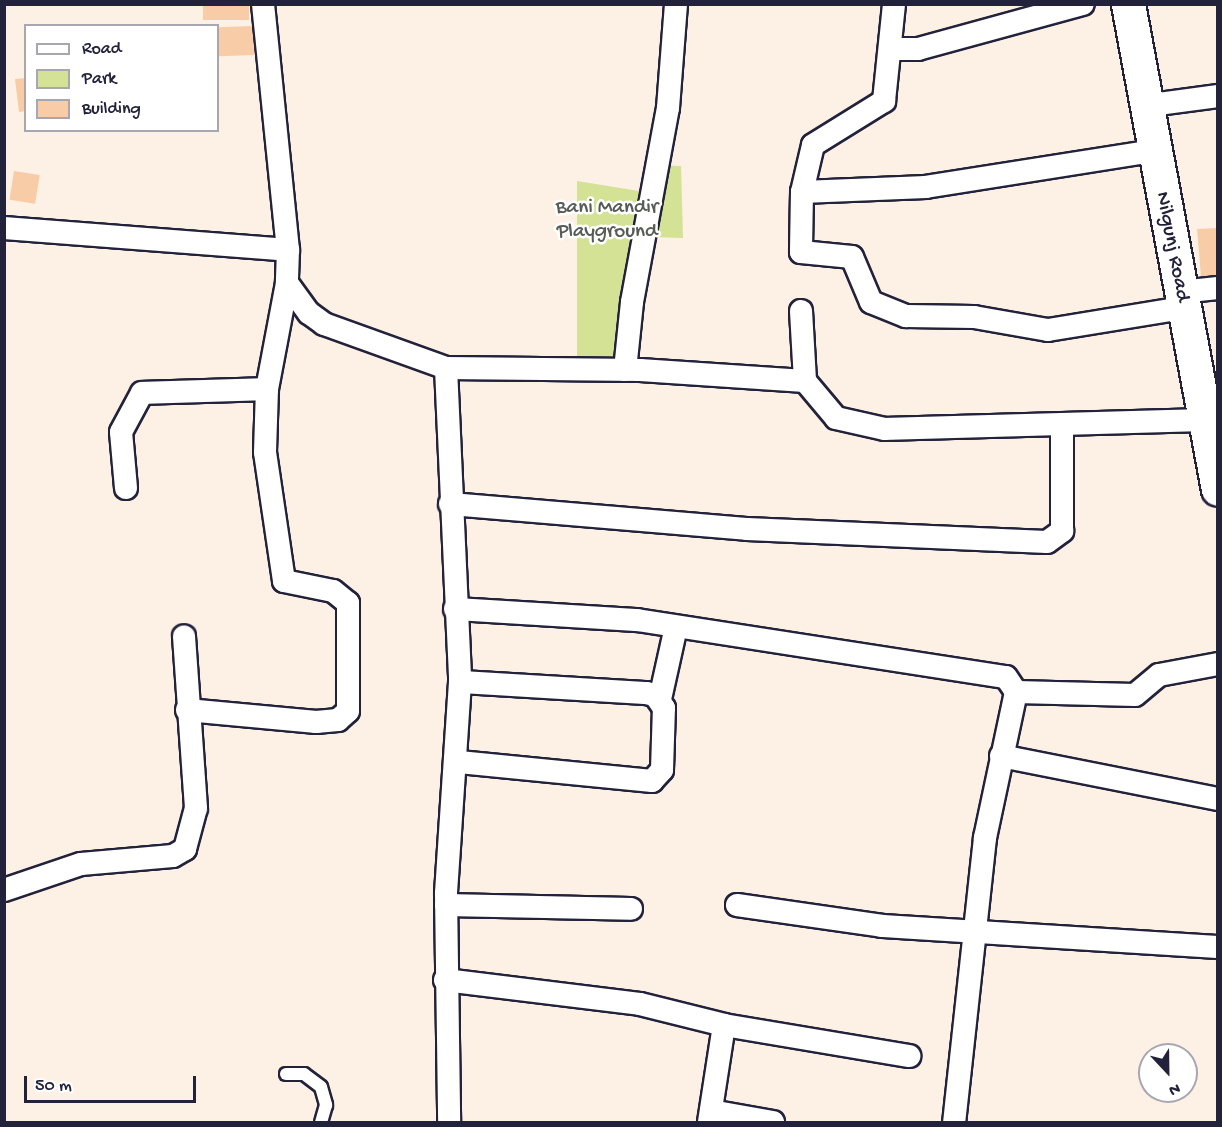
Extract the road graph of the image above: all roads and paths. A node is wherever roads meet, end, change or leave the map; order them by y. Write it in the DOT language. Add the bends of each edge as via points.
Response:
graph roads {
  1 [pos="263,4"];
  2 [pos="676,4"];
  3 [pos="894,4"];
  4 [pos="1083,4"];
  5 [pos="1128,4"];
  6 [pos="893,49"];
  7 [pos="1218,96"];
  8 [pos="1144,106"];
  9 [pos="1153,151"];
  10 [pos="802,192"];
  11 [pos="4,228"];
  12 [pos="288,250"];
  13 [pos="287,283"];
  14 [pos="1218,288"];
  15 [pos="1181,300"];
  16 [pos="801,311"];
  17 [pos="446,369"];
  18 [pos="625,370"];
  19 [pos="805,381"];
  20 [pos="267,389"];
  21 [pos="1202,420"];
  22 [pos="1062,426"];
  23 [pos="126,488"];
  24 [pos="1218,489"];
  25 [pos="450,504"];
  26 [pos="455,609"];
  27 [pos="676,627"];
  28 [pos="184,636"];
  29 [pos="1218,664"];
  30 [pos="460,682"];
  31 [pos="1016,692"];
  32 [pos="660,699"];
  33 [pos="187,710"];
  34 [pos="1001,756"];
  35 [pos="459,762"];
  36 [pos="1218,799"];
  37 [pos="4,890"];
  38 [pos="737,904"];
  39 [pos="446,905"];
  40 [pos="631,909"];
  41 [pos="974,931"];
  42 [pos="1218,947"];
  43 [pos="445,980"];
  44 [pos="724,1025"];
  45 [pos="909,1056"];
  46 [pos="286,1074"];
  47 [pos="710,1117"];
  48 [pos="321,1122"];
  49 [pos="449,1122"];
  50 [pos="773,1122"];
  51 [pos="954,1122"];
  1 -- 12 [label="street"];
  2 -- 18 [label="street" via="668,108 632,302"];
  3 -- 6 [label="street"];
  4 -- 6 [label="street" via="918,49"];
  5 -- 8 [label="street, Nilgunj Road"];
  6 -- 10 [label="street" via="884,101 813,145"];
  7 -- 8 [label="street"];
  8 -- 9 [label="street, Nilgunj Road"];
  9 -- 10 [label="street" via="926,187"];
  9 -- 15 [label="street, Nilgunj Road"];
  10 -- 15 [label="street" via="801,252 852,258 867,297 890,312 974,316 1048,330"];
  11 -- 12 [label="street"];
  12 -- 13 [label="street"];
  13 -- 17 [label="street" via="324,324"];
  13 -- 20 [label="street"];
  14 -- 15 [label="street"];
  15 -- 21 [label="street, Nilgunj Road"];
  16 -- 19 [label="street"];
  17 -- 18 [label="street"];
  17 -- 25 [label="street"];
  18 -- 19 [label="street"];
  19 -- 22 [label="street" via="824,409 848,423 885,429"];
  20 -- 23 [label="street" via="142,393 121,432"];
  20 -- 33 [label="street" via="265,452 282,575 290,583 333,591 348,603 348,711 338,720 316,722"];
  21 -- 22 [label="street"];
  21 -- 24 [label="street, Nilgunj Road"];
  22 -- 25 [label="street" via="1062,531 1047,542 747,529"];
  25 -- 26 [label="street"];
  26 -- 27 [label="street" via="637,620"];
  26 -- 30 [label="street"];
  27 -- 31 [label="street" via="1006,676"];
  27 -- 32 [label="street"];
  28 -- 33 [label="street"];
  29 -- 31 [label="street" via="1159,675 1135,695"];
  30 -- 32 [label="street" via="646,693"];
  30 -- 35 [label="street"];
  31 -- 34 [label="street"];
  32 -- 35 [label="street" via="664,708 662,770 652,781"];
  33 -- 37 [label="street" via="196,818 181,854 81,864"];
  34 -- 36 [label="street"];
  34 -- 41 [label="street"];
  35 -- 39 [label="street"];
  38 -- 41 [label="street" via="882,926"];
  39 -- 40 [label="street"];
  39 -- 43 [label="street"];
  41 -- 42 [label="street"];
  41 -- 51 [label="street"];
  43 -- 44 [label="street" via="640,1004"];
  43 -- 49 [label="street"];
  44 -- 45 [label="street"];
  44 -- 47 [label="street"];
  46 -- 48 [label="lane" via="304,1074 321,1087 326,1105"];
  47 -- 50 [label="street"];
}
